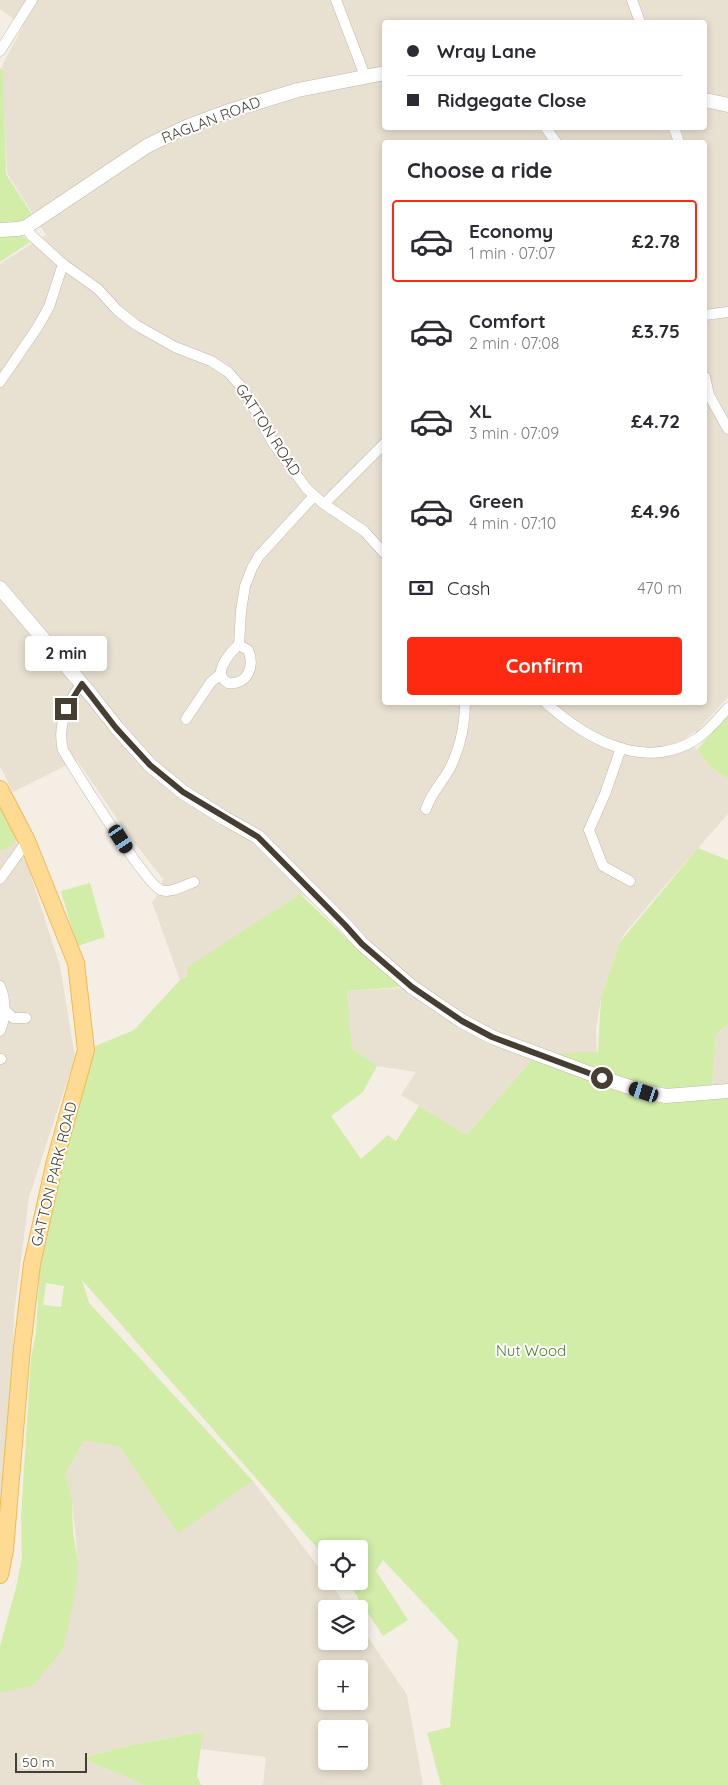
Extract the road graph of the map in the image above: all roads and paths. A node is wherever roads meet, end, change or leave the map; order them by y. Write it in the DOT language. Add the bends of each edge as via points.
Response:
graph roads {
  1 [pos="32,0"];
  2 [pos="336,0"];
  3 [pos="632,0"];
  4 [pos="639,20"];
  5 [pos="0,51"];
  6 [pos="382,73"];
  7 [pos="365,76"];
  8 [pos="707,100"];
  9 [pos="728,105"];
  10 [pos="26,227"];
  11 [pos="0,230"];
  12 [pos="63,264"];
  13 [pos="728,312"];
  14 [pos="707,315"];
  15 [pos="0,382"];
  16 [pos="707,386"];
  17 [pos="728,428"];
  18 [pos="382,445"];
  19 [pos="314,496"];
  20 [pos="324,504"];
  21 [pos="382,551"];
  22 [pos="0,588"];
  23 [pos="239,645"];
  24 [pos="221,674"];
  25 [pos="82,684"];
  26 [pos="465,705"];
  27 [pos="549,705"];
  28 [pos="728,708"];
  29 [pos="186,718"];
  30 [pos="621,748"];
  31 [pos="0,790"];
  32 [pos="426,810"];
  33 [pos="26,841"];
  34 [pos="4,865"];
  35 [pos="0,879"];
  36 [pos="630,881"];
  37 [pos="194,882"];
  38 [pos="0,986"];
  39 [pos="4,1009"];
  40 [pos="26,1018"];
  41 [pos="0,1031"];
  42 [pos="728,1091"];
  43 [pos="0,1575"];
  1 -- 5 [label="street"];
  2 -- 7 [label="street"];
  3 -- 4 [label="street"];
  6 -- 7 [label="street, RAGLAN ROAD"];
  7 -- 10 [label="street, RAGLAN ROAD" via="263,100 164,137"];
  8 -- 9 [label="street"];
  10 -- 11 [label="street, RAGLAN ROAD"];
  10 -- 12 [label="street, GATTON ROAD" via="31,236"];
  12 -- 15 [label="street" via="49,307"];
  12 -- 19 [label="street, GATTON ROAD" via="98,289 142,330 228,372 244,390 273,443"];
  13 -- 14 [label="street"];
  16 -- 17 [label="street"];
  18 -- 20 [label="street"];
  19 -- 20 [label="street, GATTON ROAD"];
  19 -- 23 [label="street" via="259,556 252,568 245,586"];
  20 -- 21 [label="street, GATTON ROAD" via="364,531"];
  22 -- 25 [label="street"];
  23 -- 24 [label="street" via="231,652"];
  23 -- 24 [label="street" via="245,647 251,656 252,664 247,676 239,682 228,683"];
  24 -- 29 [label="street" via="211,682"];
  25 -- 37 [label="street" via="66,709 60,737 63,750 154,886 168,891"];
  25 -- 42 [label="street" via="150,765 183,792 258,837 371,952 412,987 462,1021 492,1037 644,1092 666,1096"];
  26 -- 32 [label="street" via="464,726 450,768"];
  27 -- 30 [label="street" via="588,735"];
  28 -- 30 [label="street" via="698,738 677,749 643,754"];
  30 -- 36 [label="street" via="589,830 603,866"];
  31 -- 33 [label="main road, GATTON PARK ROAD"];
  33 -- 34 [label="street"];
  33 -- 43 [label="main road, GATTON PARK ROAD" via="76,963 86,1050 55,1161 32,1264"];
  34 -- 35 [label="street"];
  38 -- 39 [label="street" via="4,994"];
  39 -- 40 [label="street" via="13,1018"];
  39 -- 41 [label="street"];
}
